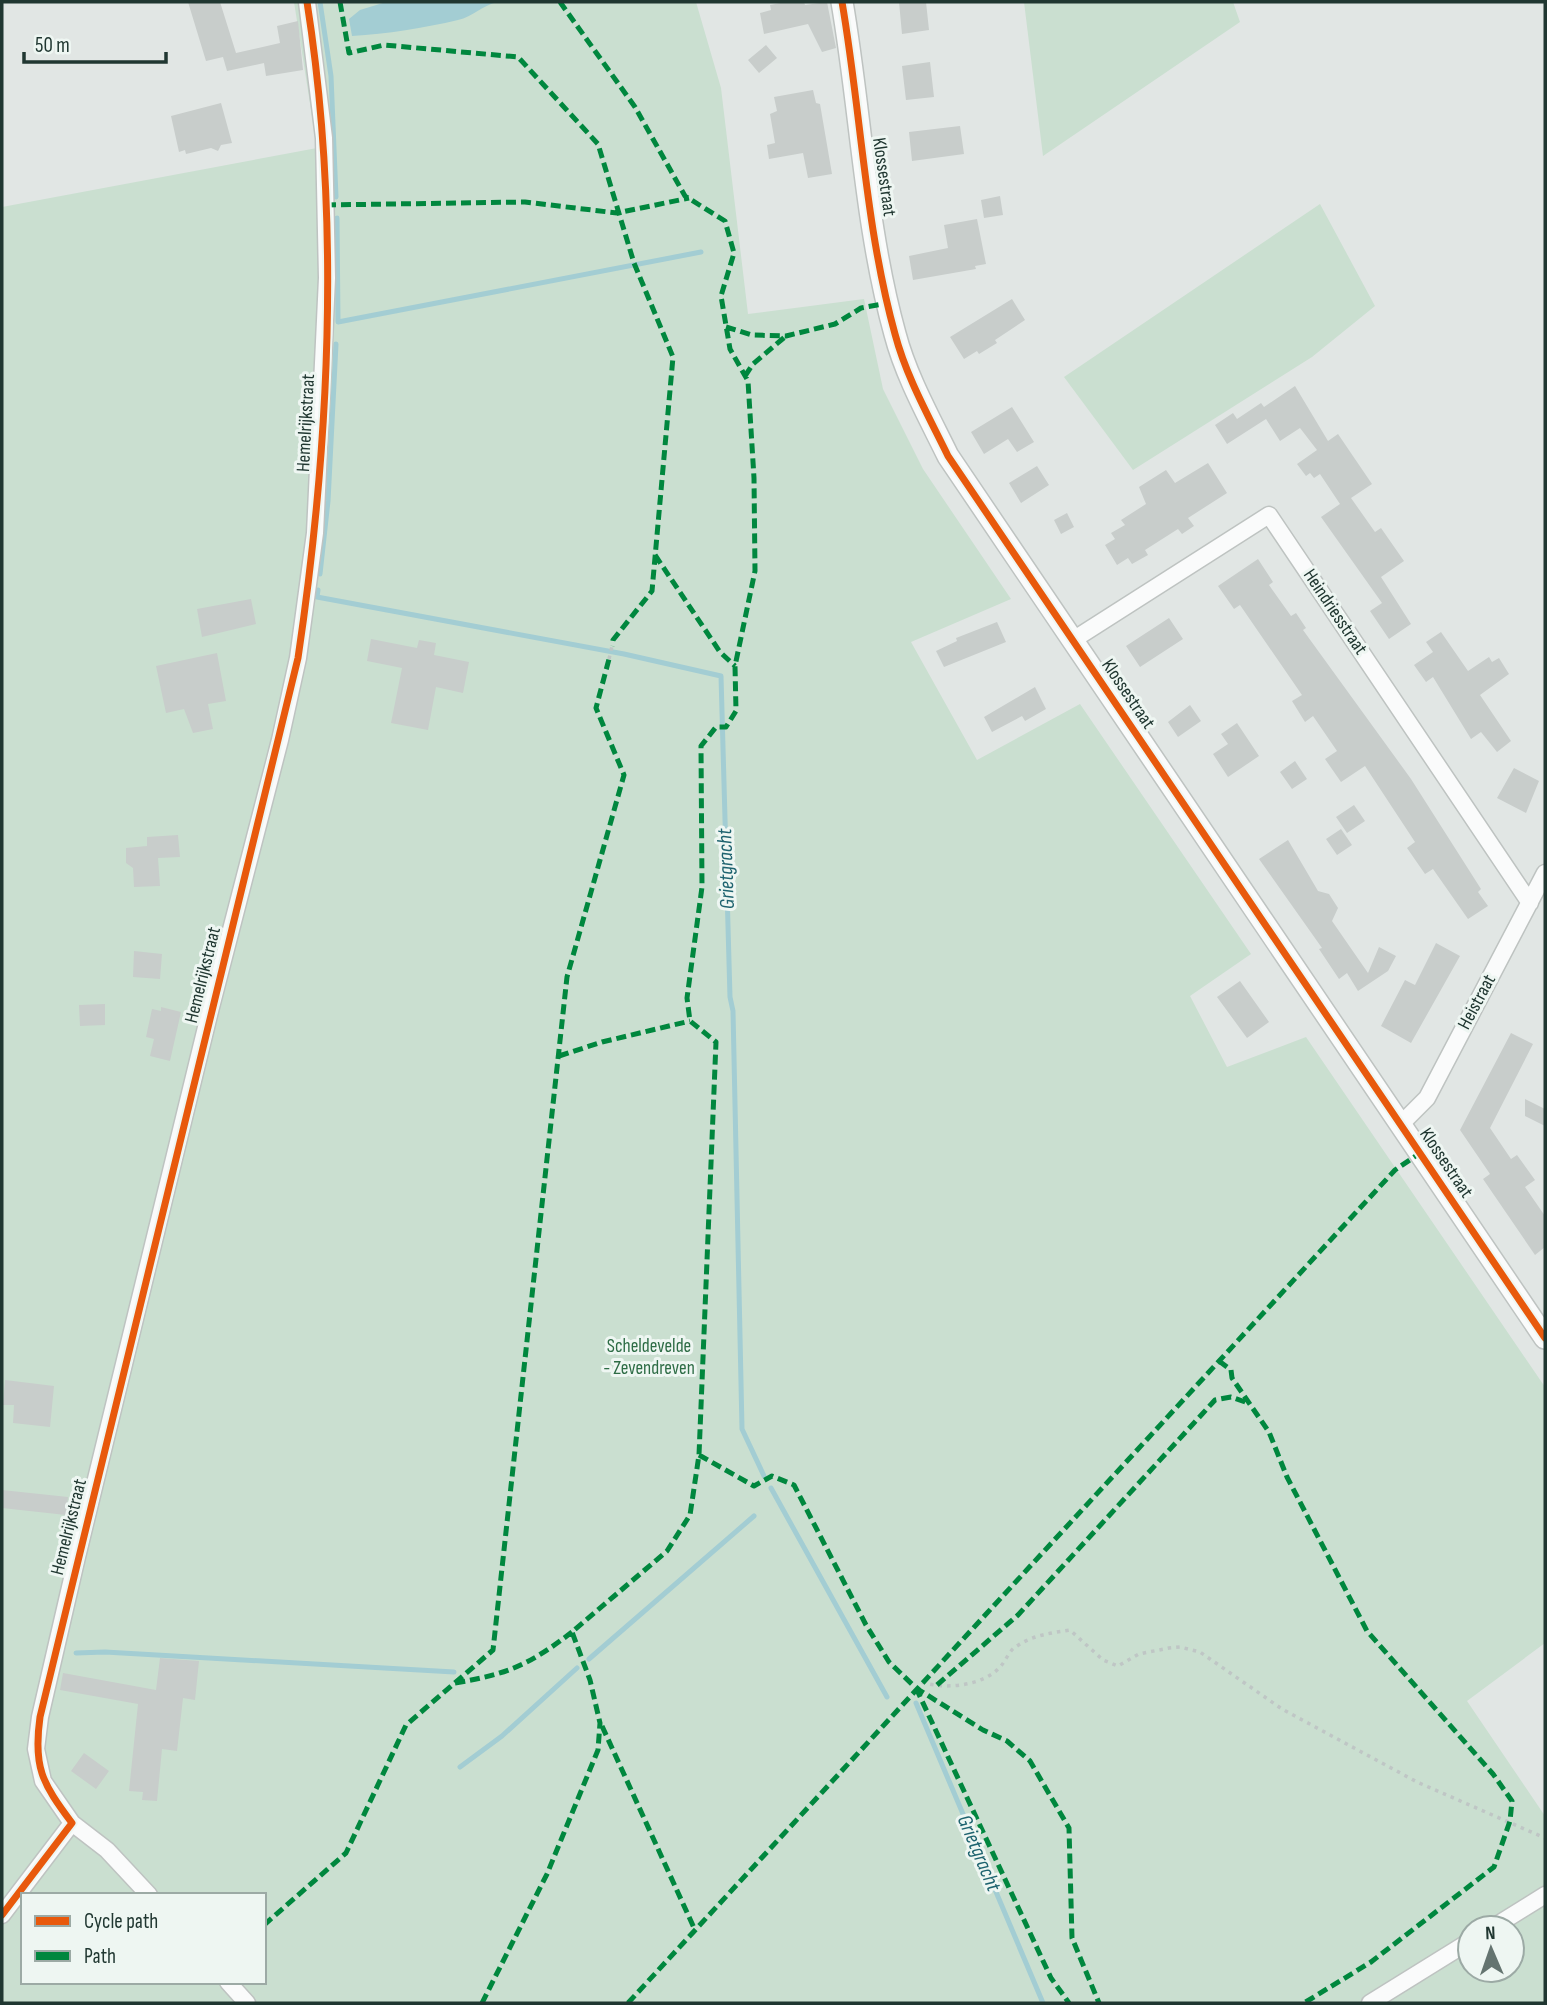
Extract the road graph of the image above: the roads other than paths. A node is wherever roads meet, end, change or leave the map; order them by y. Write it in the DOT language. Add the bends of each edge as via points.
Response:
graph roads {
  1 [pos="307,2"];
  2 [pos="842,2"];
  3 [pos="1073,640"];
  4 [pos="1545,873"];
  5 [pos="1530,903"];
  6 [pos="1401,1124"];
  7 [pos="1545,1338"];
  8 [pos="72,1823"];
  9 [pos="147,1893"];
  10 [pos="1545,1895"];
  11 [pos="1514,1914"];
  12 [pos="2,1915"];
  13 [pos="1456,1950"];
  14 [pos="230,1984"];
  15 [pos="247,2003"];
  16 [pos="1370,2003"];
  1 -- 8 [label="street, Hemelrijkstraat" via="324,138 327,278 312,557 298,658 280,740 187,1102 40,1717 36,1749 43,1781"];
  2 -- 3 [label="street, Klossestraat" via="881,275 895,336 948,456"];
  3 -- 5 [label="street, Heindriesstraat" via="1269,515"];
  3 -- 6 [label="street, Klossestraat"];
  4 -- 5 [label="street, Heistraat"];
  5 -- 6 [label="street, Heistraat" via="1427,1098"];
  6 -- 7 [label="street, Klossestraat"];
  8 -- 9 [label="street, Hemelrijkstraat" via="107,1850"];
  8 -- 12 [label="street"];
  10 -- 11 [label="street"];
  13 -- 16 [label="street"];
  14 -- 15 [label="street"];
}
